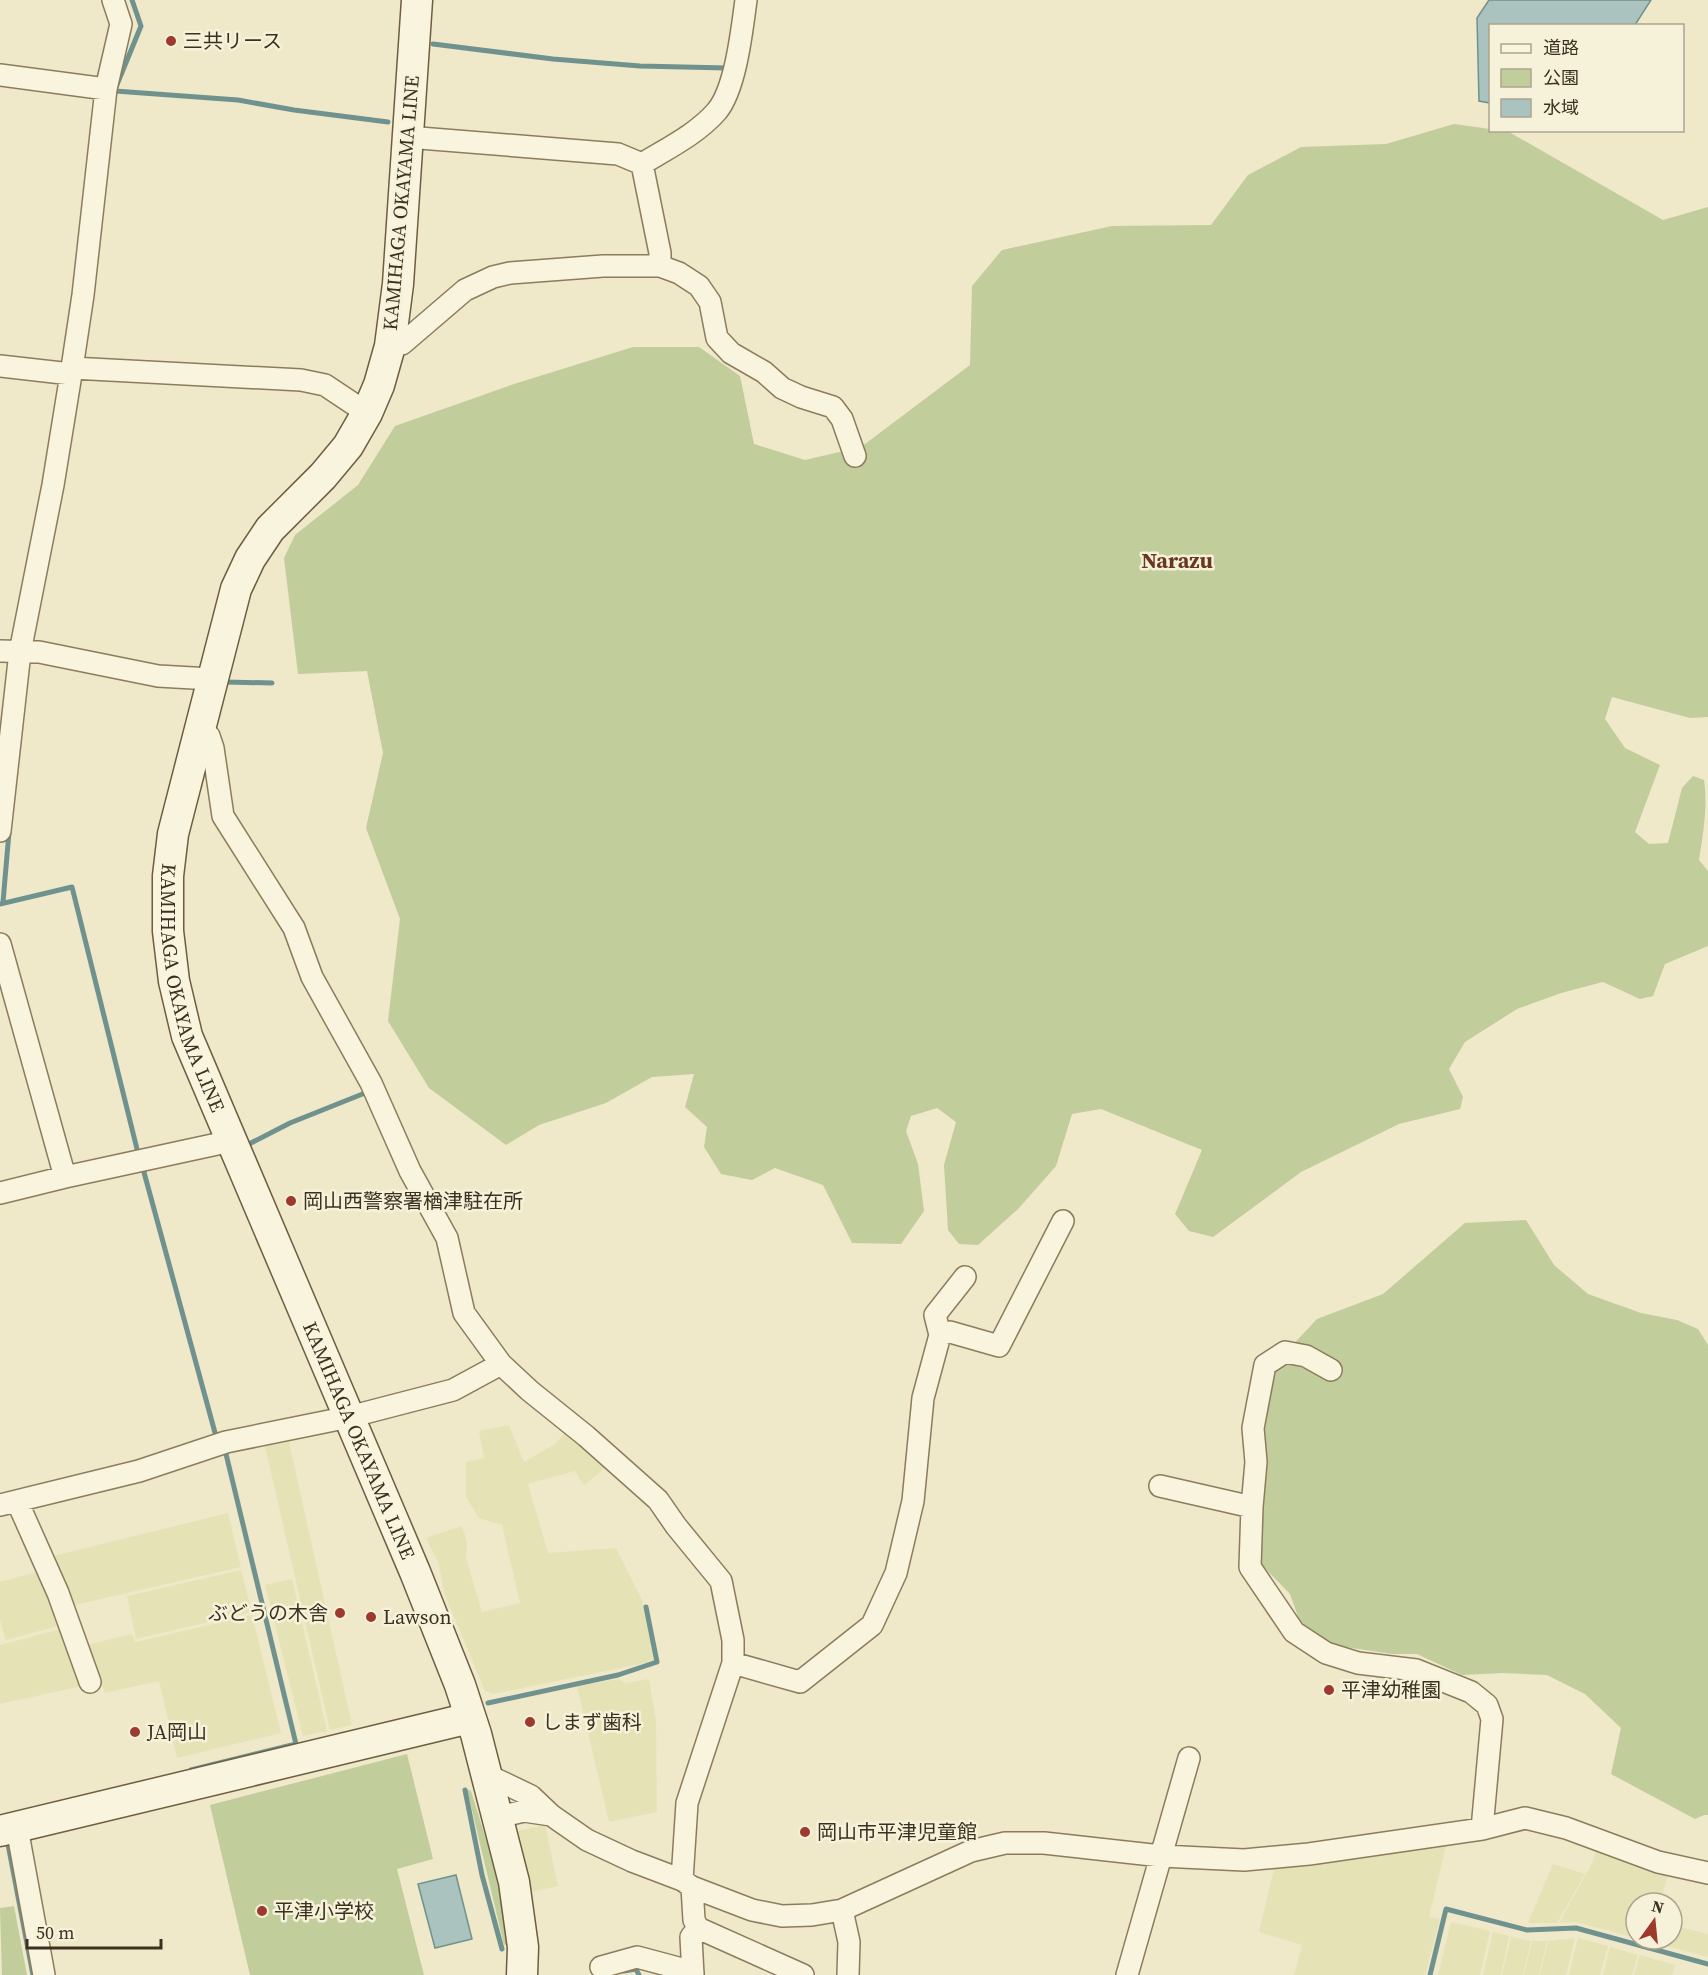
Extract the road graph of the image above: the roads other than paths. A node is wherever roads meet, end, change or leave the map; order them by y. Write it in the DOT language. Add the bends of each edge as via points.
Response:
graph roads {
  1 [pos="113,0"];
  2 [pos="417,0"];
  3 [pos="746,0"];
  4 [pos="0,75"];
  5 [pos="106,89"];
  6 [pos="407,137"];
  7 [pos="642,164"];
  8 [pos="660,266"];
  9 [pos="390,346"];
  10 [pos="0,366"];
  11 [pos="76,369"];
  12 [pos="367,413"];
  13 [pos="855,456"];
  14 [pos="19,652"];
  15 [pos="212,679"];
  16 [pos="201,730"];
  17 [pos="0,831"];
  18 [pos="0,944"];
  19 [pos="231,1142"];
  20 [pos="65,1177"];
  21 [pos="0,1193"];
  22 [pos="1064,1221"];
  23 [pos="965,1277"];
  24 [pos="940,1335"];
  25 [pos="501,1364"];
  26 [pos="1330,1370"];
  27 [pos="349,1417"];
  28 [pos="1160,1486"];
  29 [pos="8,1503"];
  30 [pos="1252,1507"];
  31 [pos="733,1664"];
  32 [pos="90,1682"];
  33 [pos="470,1718"];
  34 [pos="1189,1758"];
  35 [pos="485,1774"];
  36 [pos="551,1815"];
  37 [pos="498,1817"];
  38 [pos="1482,1828"];
  39 [pos="10,1829"];
  40 [pos="1161,1856"];
  41 [pos="1708,1873"];
  42 [pos="687,1884"];
  43 [pos="842,1910"];
  44 [pos="698,1928"];
  45 [pos="600,1967"];
  46 [pos="693,1973"];
  47 [pos="44,1975"];
  48 [pos="522,1975"];
  49 [pos="803,1975"];
  50 [pos="848,1975"];
  51 [pos="1126,1975"];
  1 -- 5 [label="street" via="121,24"];
  2 -- 6 [label="main road, KAMIHAGA OKAYAMA LINE"];
  3 -- 7 [label="street" via="735,69 719,109 700,128"];
  4 -- 5 [label="street"];
  5 -- 11 [label="street"];
  6 -- 7 [label="street" via="618,154"];
  6 -- 9 [label="main road, KAMIHAGA OKAYAMA LINE"];
  7 -- 8 [label="street"];
  8 -- 9 [label="street" via="603,266 493,277 465,290 402,344"];
  8 -- 13 [label="street" via="699,286 710,302 717,338 731,353 764,372 782,388 833,407 842,418"];
  9 -- 12 [label="main road, KAMIHAGA OKAYAMA LINE"];
  10 -- 11 [label="street"];
  11 -- 12 [label="street" via="301,380 325,385"];
  11 -- 14 [label="street"];
  12 -- 15 [label="main road, KAMIHAGA OKAYAMA LINE" via="348,446 270,529 250,559 236,589"];
  14 -- 15 [label="street" via="158,676"];
  14 -- 17 [label="street"];
  15 -- 16 [label="main road, KAMIHAGA OKAYAMA LINE"];
  16 -- 19 [label="main road, KAMIHAGA OKAYAMA LINE" via="173,834 168,931 187,1036"];
  16 -- 25 [label="street" via="209,736 213,748 223,816 294,928 312,977 371,1083 410,1171 447,1239 464,1313"];
  18 -- 20 [label="street"];
  19 -- 20 [label="street"];
  19 -- 27 [label="main road, KAMIHAGA OKAYAMA LINE"];
  20 -- 21 [label="street"];
  22 -- 24 [label="street" via="999,1346 950,1332"];
  23 -- 24 [label="street" via="935,1315"];
  24 -- 31 [label="street" via="923,1398 913,1501 896,1573 872,1625 800,1682"];
  25 -- 27 [label="street" via="453,1390"];
  25 -- 31 [label="street" via="658,1500 721,1581"];
  26 -- 30 [label="street" via="1306,1356 1285,1352 1265,1365 1253,1428 1256,1462"];
  27 -- 29 [label="street" via="219,1444 139,1471"];
  27 -- 33 [label="main road, KAMIHAGA OKAYAMA LINE" via="415,1572"];
  28 -- 30 [label="street"];
  29 -- 32 [label="street" via="58,1593"];
  30 -- 38 [label="street" via="1251,1567 1294,1632 1326,1653 1358,1663 1416,1670 1471,1692 1486,1705 1492,1719"];
  31 -- 42 [label="street" via="687,1803"];
  33 -- 35 [label="main road, KAMIHAGA OKAYAMA LINE"];
  33 -- 39 [label="main road"];
  34 -- 40 [label="street"];
  35 -- 36 [label="street" via="531,1796"];
  35 -- 37 [label="main road, KAMIHAGA OKAYAMA LINE"];
  36 -- 37 [label="street" via="524,1811"];
  36 -- 42 [label="street" via="587,1840"];
  37 -- 48 [label="main road, KAMIHAGA OKAYAMA LINE" via="524,1947"];
  38 -- 40 [label="street" via="1244,1860"];
  38 -- 41 [label="street" via="1525,1818 1566,1828 1658,1863"];
  39 -- 47 [label="street"];
  40 -- 43 [label="street" via="1044,1843 1005,1843 971,1851"];
  40 -- 51 [label="street"];
  42 -- 43 [label="street" via="752,1910 782,1916"];
  42 -- 44 [label="street"];
  43 -- 50 [label="street" via="849,1942"];
  44 -- 46 [label="street" via="691,1937"];
  44 -- 49 [label="street"];
  45 -- 46 [label="street" via="638,1956"];
}
